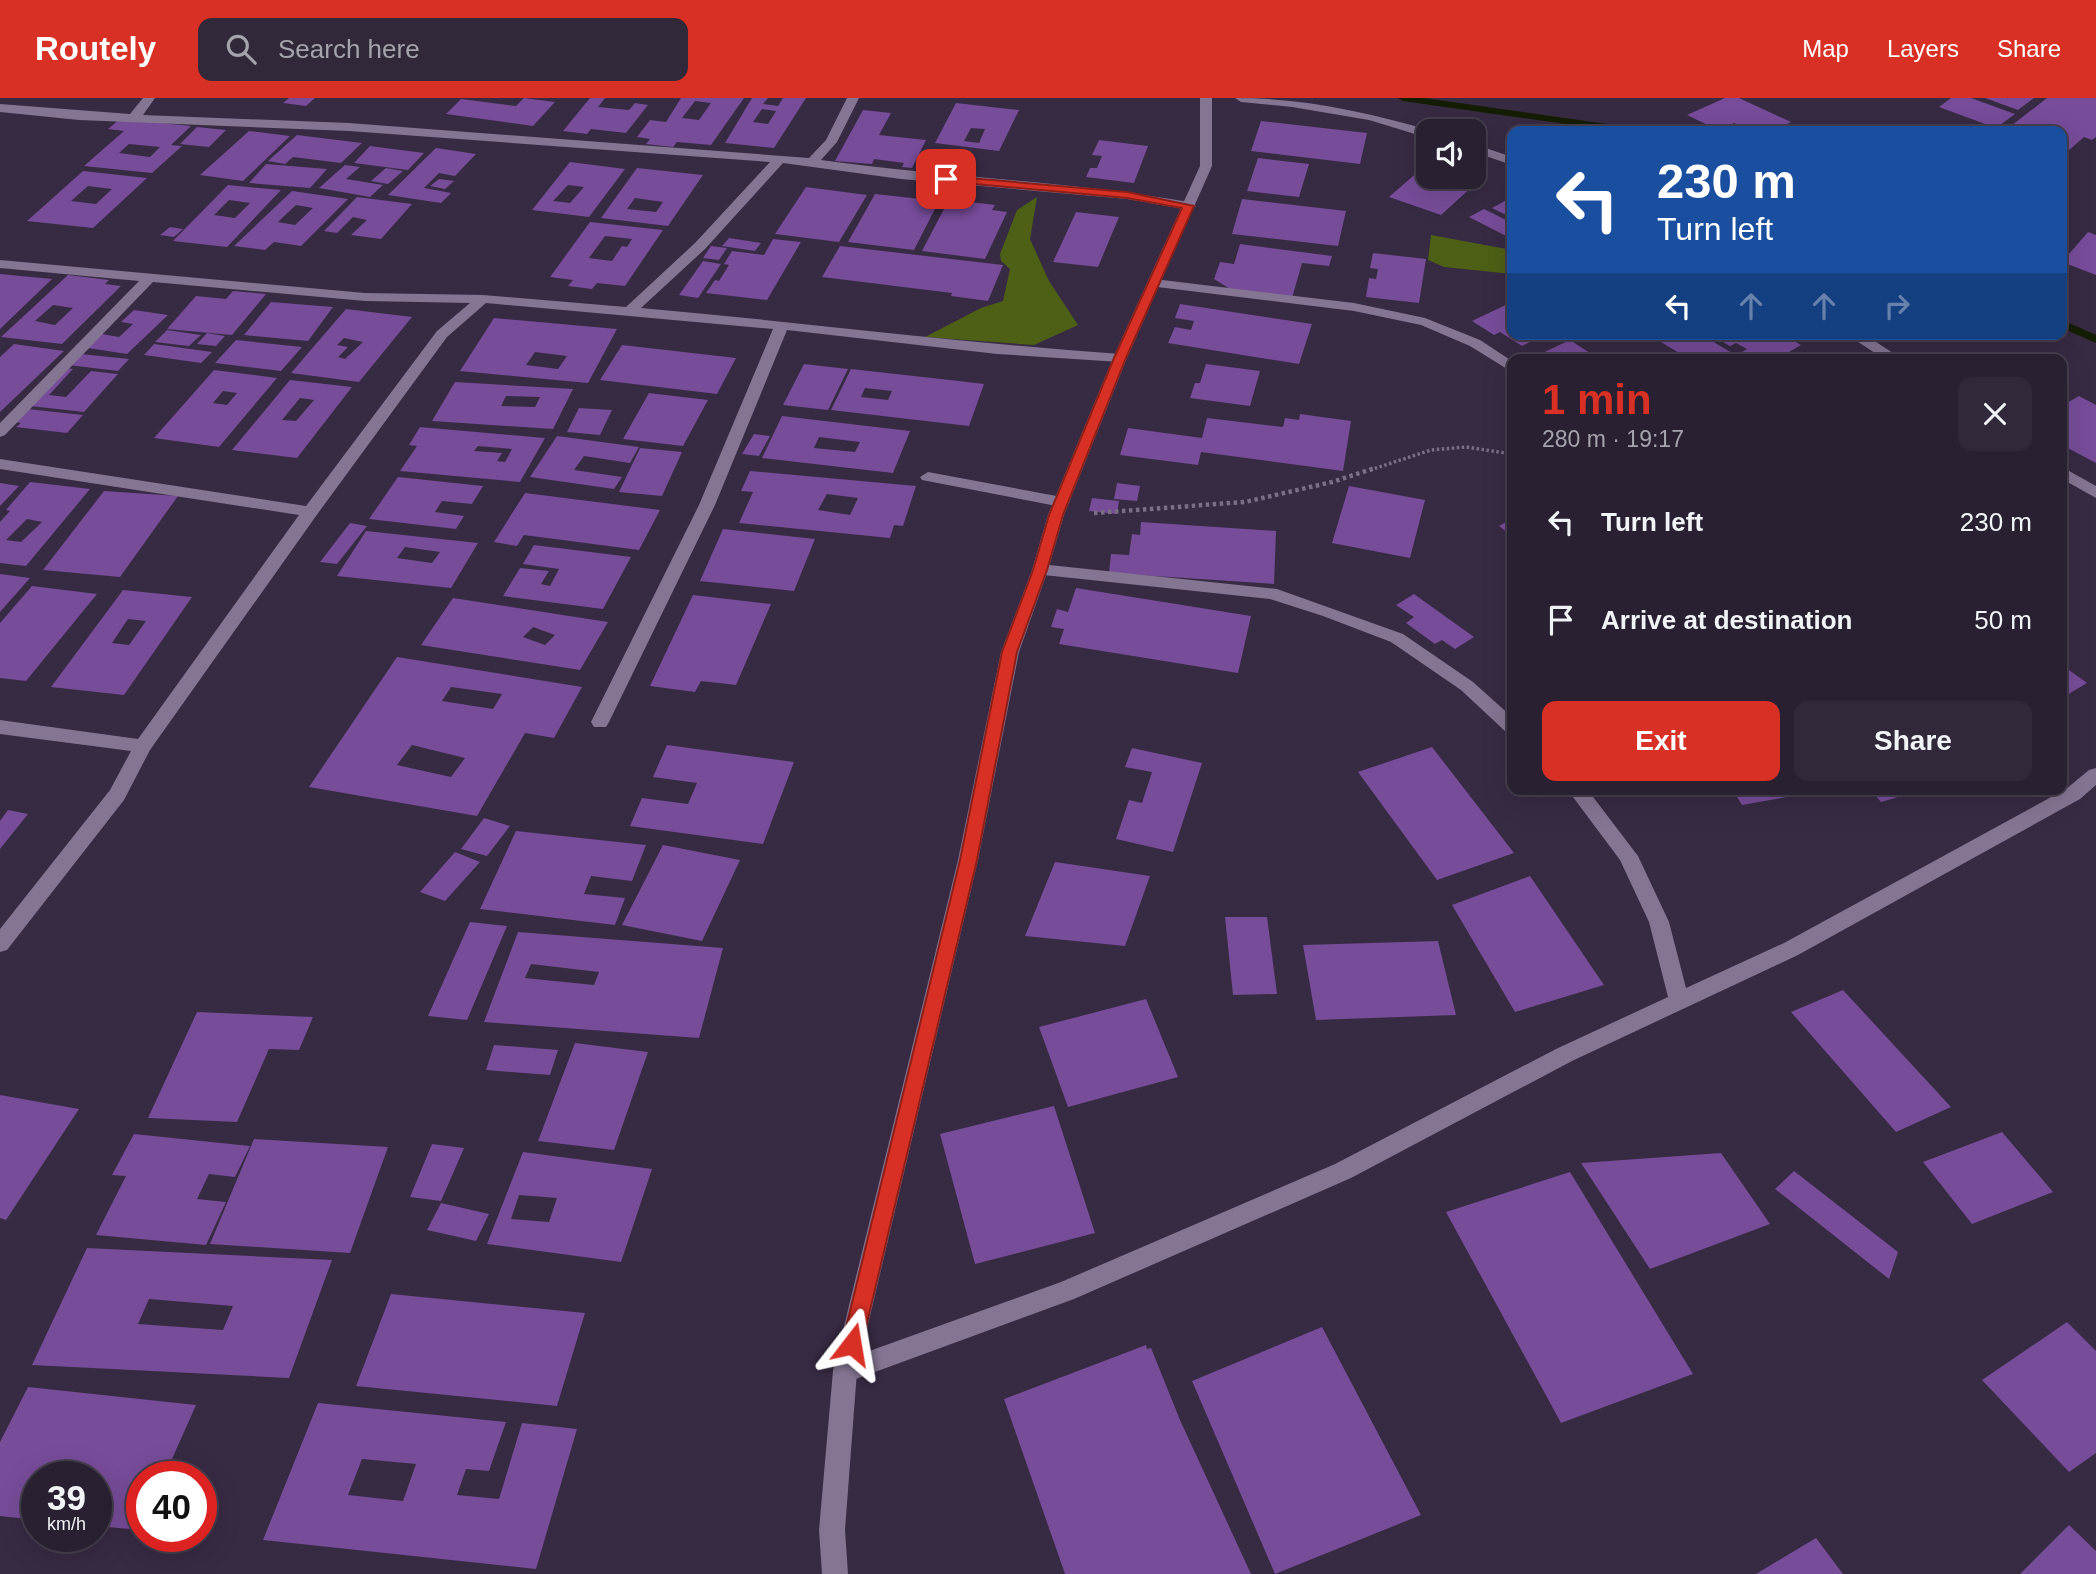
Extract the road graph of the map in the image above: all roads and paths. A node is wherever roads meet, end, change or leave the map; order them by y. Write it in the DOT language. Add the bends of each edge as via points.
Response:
graph roads {
  1 [pos="149,98"];
  2 [pos="853,98"];
  3 [pos="1206,98"];
  4 [pos="1241,98"];
  5 [pos="0,108"];
  6 [pos="134,118"];
  7 [pos="1416,130"];
  8 [pos="1486,152"];
  9 [pos="1507,158"];
  10 [pos="778,161"];
  11 [pos="812,162"];
  12 [pos="1189,206"];
  13 [pos="0,264"];
  14 [pos="151,276"];
  15 [pos="1154,283"];
  16 [pos="483,299"];
  17 [pos="629,313"];
  18 [pos="782,325"];
  19 [pos="1863,340"];
  20 [pos="1887,354"];
  21 [pos="1120,358"];
  22 [pos="1507,365"];
  23 [pos="0,432"];
  24 [pos="1507,453"];
  25 [pos="0,464"];
  26 [pos="2067,475"];
  27 [pos="928,477"];
  28 [pos="2096,493"];
  29 [pos="1059,509"];
  30 [pos="310,512"];
  31 [pos="1040,570"];
  32 [pos="600,722"];
  33 [pos="1507,722"];
  34 [pos="0,727"];
  35 [pos="143,746"];
  36 [pos="2096,775"];
  37 [pos="1582,795"];
  38 [pos="0,944"];
  39 [pos="1679,1001"];
  40 [pos="845,1371"];
  41 [pos="835,1574"];
  1 -- 6 [label="street"];
  2 -- 11 [label="street" via="831,142"];
  3 -- 12 [label="street" via="1206,166"];
  4 -- 7 [label="street" via="1371,117"];
  5 -- 6 [label="street"];
  6 -- 10 [label="street" via="349,127"];
  8 -- 9 [label="street"];
  10 -- 11 [label="street"];
  10 -- 17 [label="street" via="700,246"];
  11 -- 12 [label="street" via="901,175 1127,195"];
  12 -- 15 [label="street"];
  13 -- 14 [label="street"];
  14 -- 16 [label="street" via="365,297"];
  14 -- 23 [label="street"];
  15 -- 21 [label="street"];
  15 -- 22 [label="street" via="1354,307 1425,322 1475,343"];
  16 -- 17 [label="street"];
  16 -- 30 [label="street" via="442,334"];
  17 -- 18 [label="street"];
  18 -- 21 [label="street" via="998,350"];
  18 -- 32 [label="street" via="707,505"];
  19 -- 20 [label="street"];
  21 -- 29 [label="street"];
  24 -- 29 [label="path" via="1465,447 1431,450 1332,482 1245,502"];
  25 -- 30 [label="street"];
  26 -- 28 [label="street"];
  27 -- 29 [label="street"];
  29 -- 31 [label="street"];
  30 -- 35 [label="street"];
  31 -- 33 [label="street" via="1271,593 1317,608 1397,638 1467,686"];
  31 -- 40 [label="street" via="1010,652 968,860"];
  34 -- 35 [label="street"];
  35 -- 38 [label="street" via="117,795"];
  36 -- 39 [label="street" via="2073,794 1791,949"];
  37 -- 39 [label="street" via="1628,856 1658,922"];
  39 -- 40 [label="street" via="1564,1055 1343,1171 1066,1291"];
  40 -- 41 [label="street" via="832,1530"];
}
